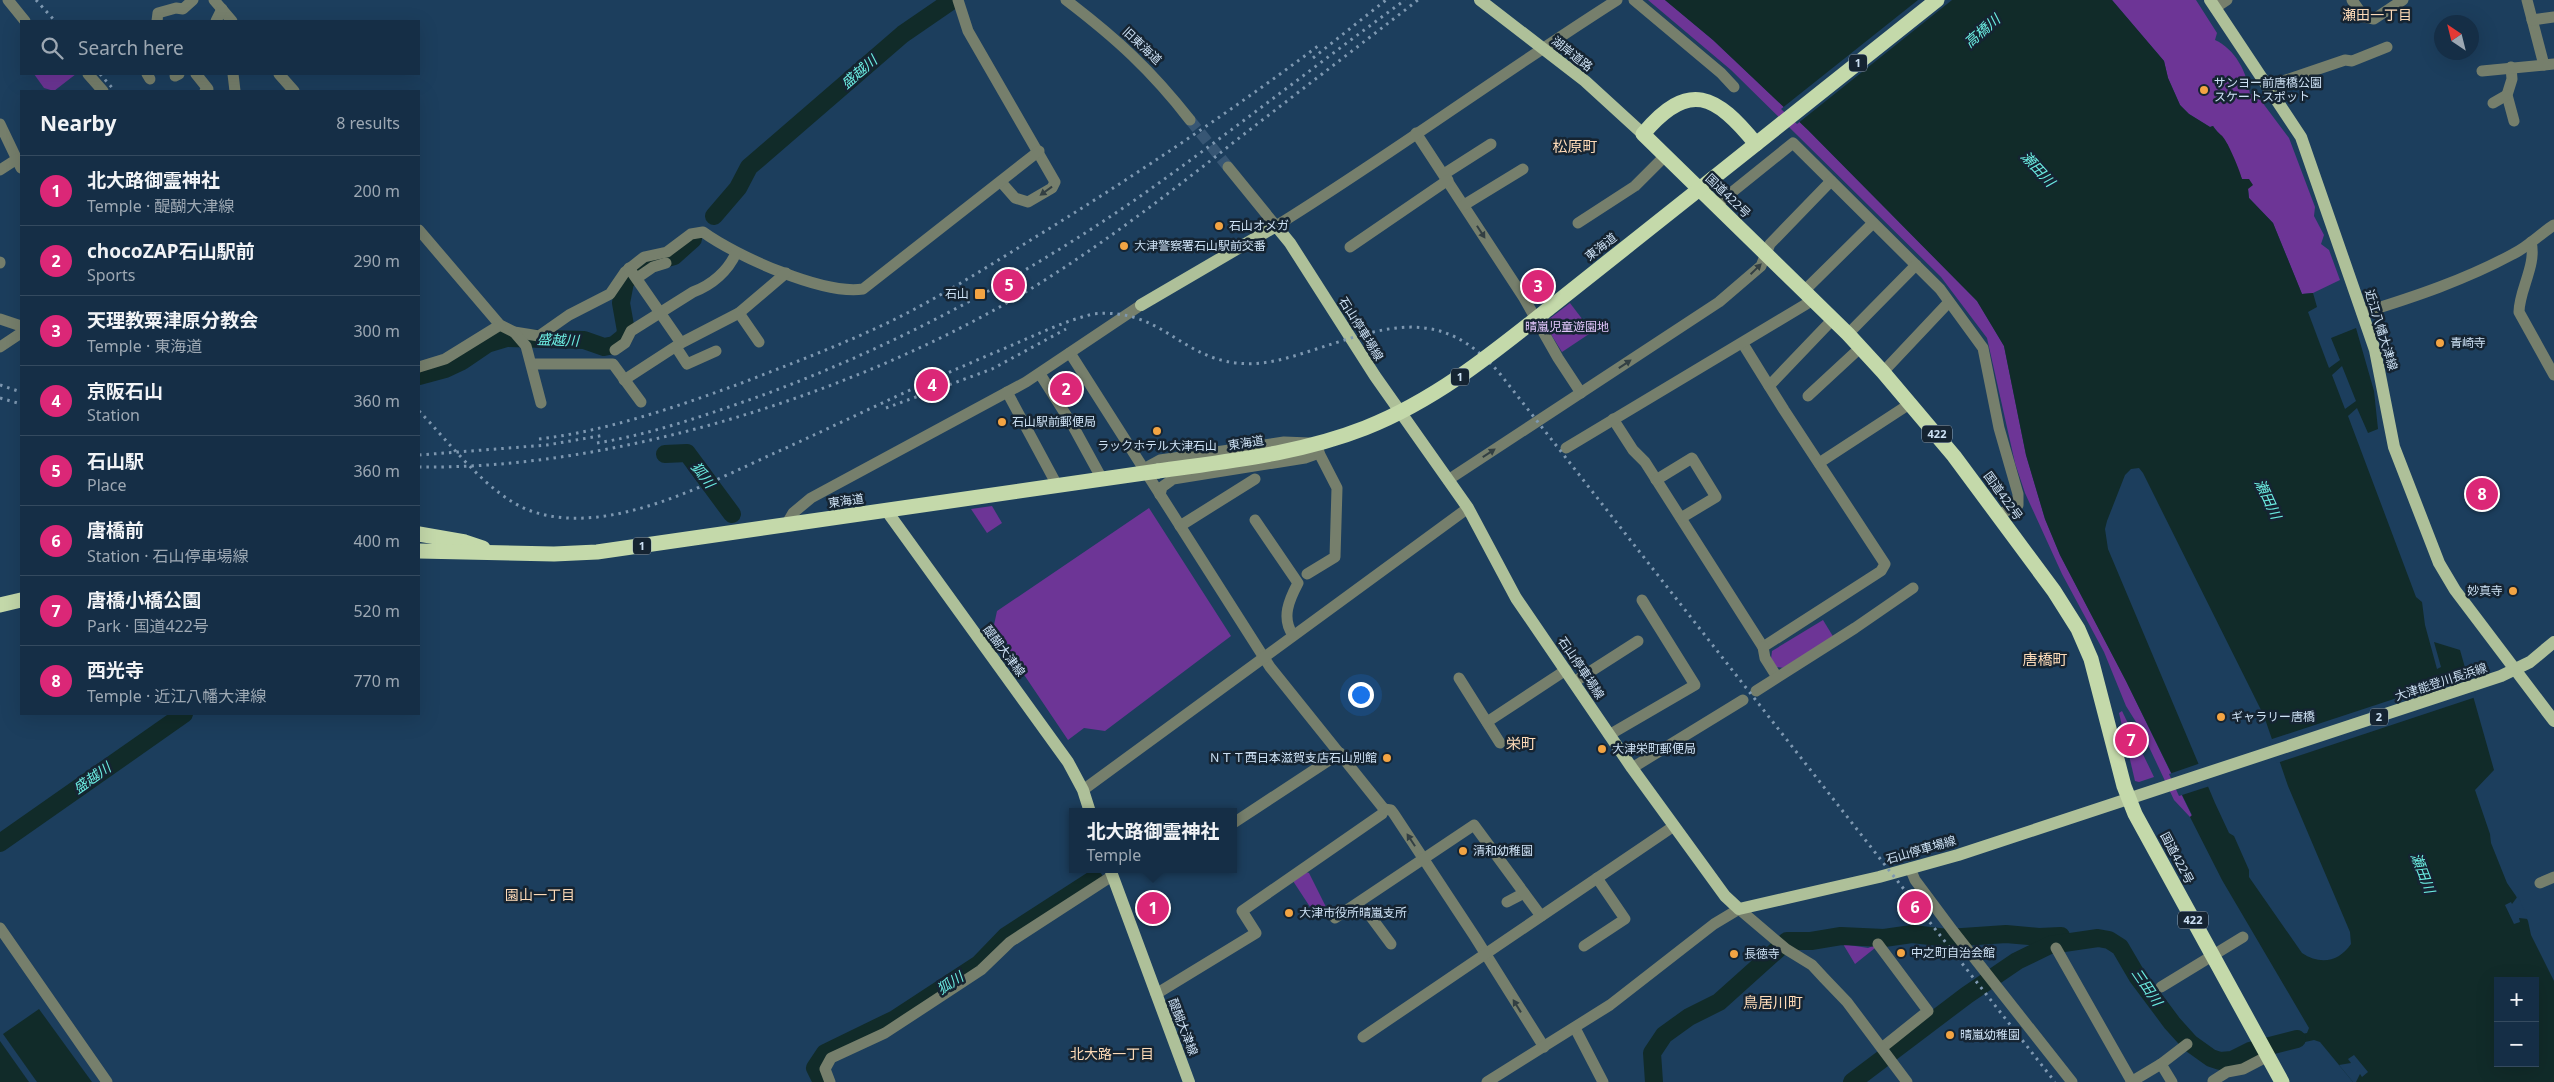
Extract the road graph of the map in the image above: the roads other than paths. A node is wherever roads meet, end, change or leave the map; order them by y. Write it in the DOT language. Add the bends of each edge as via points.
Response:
graph roads {
  1 [pos="8,0"];
  2 [pos="193,0"];
  3 [pos="214,0"];
  4 [pos="958,0"];
  5 [pos="1066,0"];
  6 [pos="1480,0"];
  7 [pos="1617,0"];
  8 [pos="1634,0"];
  9 [pos="1937,0"];
  10 [pos="2227,0"];
  11 [pos="2352,0"];
  12 [pos="2403,0"];
  13 [pos="2527,0"];
  14 [pos="2213,4"];
  15 [pos="222,9"];
  16 [pos="2554,17"];
  17 [pos="24,20"];
  18 [pos="156,20"];
  19 [pos="216,20"];
  20 [pos="231,20"];
  21 [pos="2532,20"];
  22 [pos="2387,47"];
  23 [pos="1543,48"];
  24 [pos="2549,64"];
  25 [pos="2511,67"];
  26 [pos="2482,71"];
  27 [pos="89,75"];
  28 [pos="197,75"];
  29 [pos="233,75"];
  30 [pos="280,75"];
  31 [pos="1734,87"];
  32 [pos="2272,89"];
  33 [pos="102,90"];
  34 [pos="206,90"];
  35 [pos="235,90"];
  36 [pos="293,90"];
  37 [pos="2506,95"];
  38 [pos="2493,103"];
  39 [pos="1190,120"];
  40 [pos="2514,121"];
  41 [pos="0,124"];
  42 [pos="1416,132"];
  43 [pos="1644,134"];
  44 [pos="1491,144"];
  45 [pos="1756,144"];
  46 [pos="1039,151"];
  47 [pos="1666,155"];
  48 [pos="19,163"];
  49 [pos="1228,167"];
  50 [pos="0,170"];
  51 [pos="1523,170"];
  52 [pos="1446,177"];
  53 [pos="1831,181"];
  54 [pos="1001,182"];
  55 [pos="1699,189"];
  56 [pos="1464,205"];
  57 [pos="1716,205"];
  58 [pos="1578,223"];
  59 [pos="1873,223"];
  60 [pos="2554,225"];
  61 [pos="1276,226"];
  62 [pos="420,231"];
  63 [pos="2531,242"];
  64 [pos="1350,247"];
  65 [pos="736,253"];
  66 [pos="1766,254"];
  67 [pos="666,263"];
  68 [pos="1916,265"];
  69 [pos="633,273"];
  70 [pos="786,273"];
  71 [pos="1809,296"];
  72 [pos="1949,302"];
  73 [pos="1141,305"];
  74 [pos="661,313"];
  75 [pos="739,313"];
  76 [pos="2362,313"];
  77 [pos="1536,318"];
  78 [pos="0,319"];
  79 [pos="1833,319"];
  80 [pos="500,325"];
  81 [pos="20,326"];
  82 [pos="514,333"];
  83 [pos="20,334"];
  84 [pos="1848,334"];
  85 [pos="759,342"];
  86 [pos="1743,344"];
  87 [pos="679,345"];
  88 [pos="0,347"];
  89 [pos="1860,347"];
  90 [pos="615,350"];
  91 [pos="716,351"];
  92 [pos="1070,353"];
  93 [pos="532,364"];
  94 [pos="420,367"];
  95 [pos="1884,372"];
  96 [pos="1040,374"];
  97 [pos="2554,375"];
  98 [pos="624,380"];
  99 [pos="1769,386"];
  100 [pos="1007,392"];
  101 [pos="1582,393"];
  102 [pos="1808,396"];
  103 [pos="641,402"];
  104 [pos="541,403"];
  105 [pos="1911,404"];
  106 [pos="1400,412"];
  107 [pos="1613,419"];
  108 [pos="1566,448"];
  109 [pos="1319,449"];
  110 [pos="1819,463"];
  111 [pos="1152,472"];
  112 [pos="1173,478"];
  113 [pos="1102,479"];
  114 [pos="1255,479"];
  115 [pos="1448,480"];
  116 [pos="1656,480"];
  117 [pos="1057,485"];
  118 [pos="1160,496"];
  119 [pos="1468,508"];
  120 [pos="886,510"];
  121 [pos="1998,515"];
  122 [pos="1681,518"];
  123 [pos="1255,520"];
  124 [pos="786,525"];
  125 [pos="1180,526"];
  126 [pos="420,534"];
  127 [pos="420,544"];
  128 [pos="420,551"];
  129 [pos="434,552"];
  130 [pos="497,553"];
  131 [pos="1307,574"];
  132 [pos="1913,588"];
  133 [pos="20,600"];
  134 [pos="1642,600"];
  135 [pos="0,605"];
  136 [pos="1293,635"];
  137 [pos="1638,641"];
  138 [pos="2554,642"];
  139 [pos="1763,647"];
  140 [pos="1264,657"];
  141 [pos="1566,670"];
  142 [pos="2515,671"];
  143 [pos="1777,677"];
  144 [pos="1459,678"];
  145 [pos="1574,682"];
  146 [pos="1756,691"];
  147 [pos="1743,700"];
  148 [pos="2554,721"];
  149 [pos="1487,722"];
  150 [pos="1609,735"];
  151 [pos="1500,743"];
  152 [pos="1340,753"];
  153 [pos="1632,768"];
  154 [pos="1083,790"];
  155 [pos="2129,800"];
  156 [pos="1089,808"];
  157 [pos="1384,809"];
  158 [pos="1237,821"];
  159 [pos="1674,826"];
  160 [pos="1424,859"];
  161 [pos="1910,868"];
  162 [pos="1111,873"];
  163 [pos="2554,877"];
  164 [pos="1596,878"];
  165 [pos="2540,884"];
  166 [pos="1524,893"];
  167 [pos="1507,902"];
  168 [pos="1739,909"];
  169 [pos="1540,916"];
  170 [pos="1371,917"];
  171 [pos="1335,918"];
  172 [pos="0,928"];
  173 [pos="2243,937"];
  174 [pos="1391,944"];
  175 [pos="1878,944"];
  176 [pos="1584,946"];
  177 [pos="2056,948"];
  178 [pos="1485,954"];
  179 [pos="2213,956"];
  180 [pos="2161,987"];
  181 [pos="1156,994"];
  182 [pos="1575,1028"];
  183 [pos="1363,1037"];
  184 [pos="2187,1044"];
  185 [pos="1544,1048"];
  186 [pos="1887,1052"];
  187 [pos="2267,1055"];
  188 [pos="2161,1064"];
  189 [pos="2213,1081"];
  190 [pos="107,1082"];
  191 [pos="830,1082"];
  192 [pos="1189,1082"];
  193 [pos="1487,1082"];
  194 [pos="1603,1082"];
  195 [pos="1907,1082"];
  196 [pos="2072,1082"];
  197 [pos="2132,1082"];
  198 [pos="2172,1082"];
  199 [pos="2282,1082"];
  1 -- 17 [label="street"];
  2 -- 18 [label="street" via="183,9 158,13"];
  3 -- 15 [label="street"];
  4 -- 46 [label="street" via="968,31"];
  5 -- 39 [label="street, 旧東海道" via="1130,51"];
  6 -- 23 [label="main road, 湖岸道路"];
  7 -- 23 [label="street"];
  8 -- 31 [label="street"];
  9 -- 45 [label="highway, 東海道 / 1"];
  10 -- 14 [label="street"];
  11 -- 12 [label="street" via="2364,17 2374,19"];
  13 -- 21 [label="street"];
  14 -- 32 [label="main road, 近江八幡大津線"];
  15 -- 19 [label="street"];
  15 -- 20 [label="street"];
  16 -- 21 [label="street"];
  21 -- 24 [label="street"];
  22 -- 32 [label="street" via="2284,81"];
  23 -- 42 [label="street"];
  23 -- 43 [label="main road, 湖岸道路"];
  24 -- 25 [label="street"];
  25 -- 26 [label="street"];
  25 -- 37 [label="street" via="2512,79"];
  27 -- 33 [label="street"];
  28 -- 34 [label="street" via="208,88"];
  29 -- 35 [label="street"];
  30 -- 36 [label="street"];
  32 -- 76 [label="main road, 近江八幡大津線" via="2302,137"];
  37 -- 38 [label="street"];
  37 -- 40 [label="street"];
  41 -- 48 [label="street"];
  42 -- 52 [label="street"];
  42 -- 61 [label="street"];
  43 -- 45 [label="highway" via="1682,101 1702,99 1728,114"];
  43 -- 47 [label="highway, 国道422号 / 422"];
  44 -- 52 [label="street"];
  45 -- 111 [label="highway, 東海道 / 1, bridge" via="1466,374 1407,409 1366,428 1311,445"];
  46 -- 54 [label="street"];
  46 -- 54 [label="street, one-way" via="1054,178 1052,188 1028,202 1015,198"];
  47 -- 55 [label="highway, 国道422号 / 422"];
  47 -- 58 [label="street" via="1636,186"];
  48 -- 50 [label="street"];
  49 -- 61 [label="street"];
  51 -- 56 [label="street"];
  52 -- 56 [label="street"];
  52 -- 64 [label="street"];
  53 -- 57 [label="street" via="1793,143"];
  53 -- 59 [label="street"];
  53 -- 66 [label="street" via="1770,244"];
  54 -- 70 [label="street" via="863,289 821,284"];
  55 -- 57 [label="highway, 国道422号 / 422"];
  55 -- 77 [label="street"];
  56 -- 77 [label="street, one-way"];
  57 -- 66 [label="highway, 国道422号 / 422"];
  59 -- 68 [label="street"];
  59 -- 71 [label="street"];
  60 -- 63 [label="street"];
  61 -- 73 [label="main road"];
  61 -- 106 [label="main road, 石山停車場線"];
  62 -- 80 [label="street"];
  63 -- 76 [label="street" via="2508,257 2435,290"];
  63 -- 97 [label="street" via="2519,312"];
  65 -- 69 [label="street" via="703,232 696,232 674,248 644,257"];
  65 -- 70 [label="street"];
  65 -- 74 [label="street" via="729,268"];
  66 -- 71 [label="highway, 国道422号 / 422"];
  101 -- 66 [label="street, one-way" via="1719,302 1761,266"];
  67 -- 69 [label="street"];
  68 -- 72 [label="street"];
  68 -- 84 [label="street"];
  69 -- 74 [label="street"];
  69 -- 82 [label="street" via="610,294 569,315 539,336"];
  70 -- 75 [label="street"];
  71 -- 79 [label="highway, 国道422号 / 422"];
  71 -- 86 [label="street"];
  72 -- 95 [label="street"];
  72 -- 121 [label="street" via="1983,348 1999,428 2018,494 2018,504"];
  73 -- 92 [label="street"];
  74 -- 87 [label="street"];
  74 -- 90 [label="street" via="631,331 625,343"];
  75 -- 85 [label="street"];
  75 -- 87 [label="street"];
  76 -- 142 [label="main road, 近江八幡大津線" via="2378,362 2394,447 2439,563"];
  77 -- 101 [label="street"];
  77 -- 106 [label="street" via="1453,382"];
  78 -- 81 [label="street"];
  79 -- 84 [label="highway, 国道422号 / 422"];
  79 -- 99 [label="street"];
  80 -- 82 [label="street"];
  80 -- 94 [label="street" via="445,359"];
  82 -- 93 [label="street" via="524,343"];
  83 -- 88 [label="street"];
  84 -- 89 [label="highway, 国道422号 / 422"];
  86 -- 99 [label="street"];
  86 -- 107 [label="street" via="1737,344"];
  87 -- 91 [label="street" via="687,364"];
  87 -- 98 [label="street"];
  89 -- 95 [label="highway, 国道422号 / 422"];
  89 -- 102 [label="street"];
  92 -- 96 [label="street"];
  92 -- 111 [label="street"];
  93 -- 98 [label="street" via="613,364"];
  93 -- 104 [label="street"];
  95 -- 105 [label="highway, 国道422号 / 422"];
  96 -- 100 [label="street"];
  96 -- 113 [label="street"];
  98 -- 103 [label="street"];
  99 -- 110 [label="street"];
  100 -- 117 [label="street"];
  100 -- 124 [label="street" via="811,498 793,513"];
  115 -- 101 [label="street, one-way"];
  105 -- 110 [label="street"];
  105 -- 121 [label="highway, 国道422号 / 422"];
  106 -- 109 [label="street"];
  106 -- 115 [label="main road, 石山停車場線"];
  107 -- 108 [label="street"];
  107 -- 116 [label="street"];
  109 -- 111 [label="street" via="1302,441 1284,442 1160,460 1149,466"];
  109 -- 112 [label="street" via="1277,464"];
  109 -- 131 [label="street" via="1337,488 1334,557"];
  110 -- 139 [label="street" via="1885,564 1881,571"];
  111 -- 112 [label="street" via="1159,481"];
  111 -- 113 [label="highway, 東海道 / 1"];
  111 -- 118 [label="street"];
  112 -- 118 [label="street" via="1162,486"];
  113 -- 117 [label="highway, 東海道 / 1"];
  114 -- 125 [label="street"];
  115 -- 119 [label="main road, 石山停車場線"];
  116 -- 122 [label="street"];
  116 -- 122 [label="street" via="1692,458 1716,497"];
  117 -- 120 [label="highway, 東海道 / 1"];
  118 -- 125 [label="street"];
  119 -- 136 [label="street"];
  119 -- 141 [label="main road, 石山停車場線" via="1516,598"];
  120 -- 124 [label="highway, 東海道 / 1"];
  120 -- 154 [label="main road, 醍醐大津線" via="1068,762"];
  121 -- 155 [label="highway, 国道422号 / 422" via="2054,591 2085,643 2100,686"];
  122 -- 139 [label="street"];
  123 -- 136 [label="street" via="1298,583 1286,616"];
  124 -- 130 [label="highway, 東海道 / 1" via="597,552"];
  125 -- 140 [label="street"];
  126 -- 130 [label="highway" via="465,542"];
  127 -- 129 [label="highway"];
  128 -- 129 [label="highway, 東海道 / 1"];
  129 -- 130 [label="highway, 東海道 / 1"];
  132 -- 143 [label="street"];
  133 -- 135 [label="highway"];
  134 -- 150 [label="street" via="1695,684"];
  136 -- 140 [label="street"];
  137 -- 145 [label="street"];
  138 -- 142 [label="main road, 大津能登川長浜線 / 2"];
  139 -- 143 [label="street" via="1765,658"];
  140 -- 152 [label="street"];
  140 -- 154 [label="street"];
  141 -- 145 [label="main road, 石山停車場線"];
  141 -- 149 [label="street"];
  142 -- 148 [label="main road, 近江八幡大津線"];
  142 -- 155 [label="main road, 大津能登川長浜線 / 2"];
  143 -- 146 [label="street"];
  144 -- 149 [label="street"];
  145 -- 150 [label="main road, 石山停車場線"];
  147 -- 153 [label="street"];
  149 -- 151 [label="street"];
  150 -- 153 [label="main road, 石山停車場線"];
  152 -- 157 [label="street"];
  152 -- 158 [label="street"];
  153 -- 159 [label="main road, 石山停車場線"];
  154 -- 156 [label="main road, 醍醐大津線"];
  155 -- 161 [label="main road, 石山停車場線"];
  155 -- 179 [label="highway, 国道422号 / 422"];
  160 -- 157 [label="street, one-way" via="1391,810"];
  157 -- 181 [label="street" via="1382,814 1242,911 1256,933"];
  159 -- 164 [label="street"];
  159 -- 168 [label="main road, 石山停車場線" via="1725,896"];
  160 -- 166 [label="street" via="1474,825"];
  160 -- 171 [label="street"];
  160 -- 178 [label="street"];
  161 -- 168 [label="main road, 石山停車場線"];
  161 -- 196 [label="street" via="1915,880 1953,931"];
  162 -- 181 [label="main road, 醍醐大津線"];
  162 -- 191 [label="street" via="1010,942 981,970 885,1033 832,1058 825,1069"];
  163 -- 165 [label="street"];
  164 -- 169 [label="street"];
  164 -- 176 [label="street" via="1625,919"];
  166 -- 167 [label="street"];
  166 -- 169 [label="street"];
  168 -- 182 [label="street" via="1714,924 1610,1005"];
  168 -- 186 [label="street" via="1812,965"];
  169 -- 178 [label="street"];
  170 -- 174 [label="street"];
  172 -- 190 [label="street"];
  173 -- 179 [label="street"];
  175 -- 186 [label="street" via="1928,1012"];
  177 -- 197 [label="street"];
  178 -- 183 [label="street"];
  185 -- 178 [label="street, one-way"];
  179 -- 180 [label="street"];
  179 -- 187 [label="highway, 国道422号 / 422"];
  181 -- 192 [label="main road, 醍醐大津線"];
  182 -- 185 [label="street"];
  182 -- 194 [label="street"];
  184 -- 188 [label="street"];
  185 -- 193 [label="street"];
  186 -- 195 [label="street"];
  187 -- 189 [label="street"];
  187 -- 199 [label="highway, 国道422号 / 422"];
  188 -- 197 [label="street"];
  188 -- 198 [label="street"];
}
